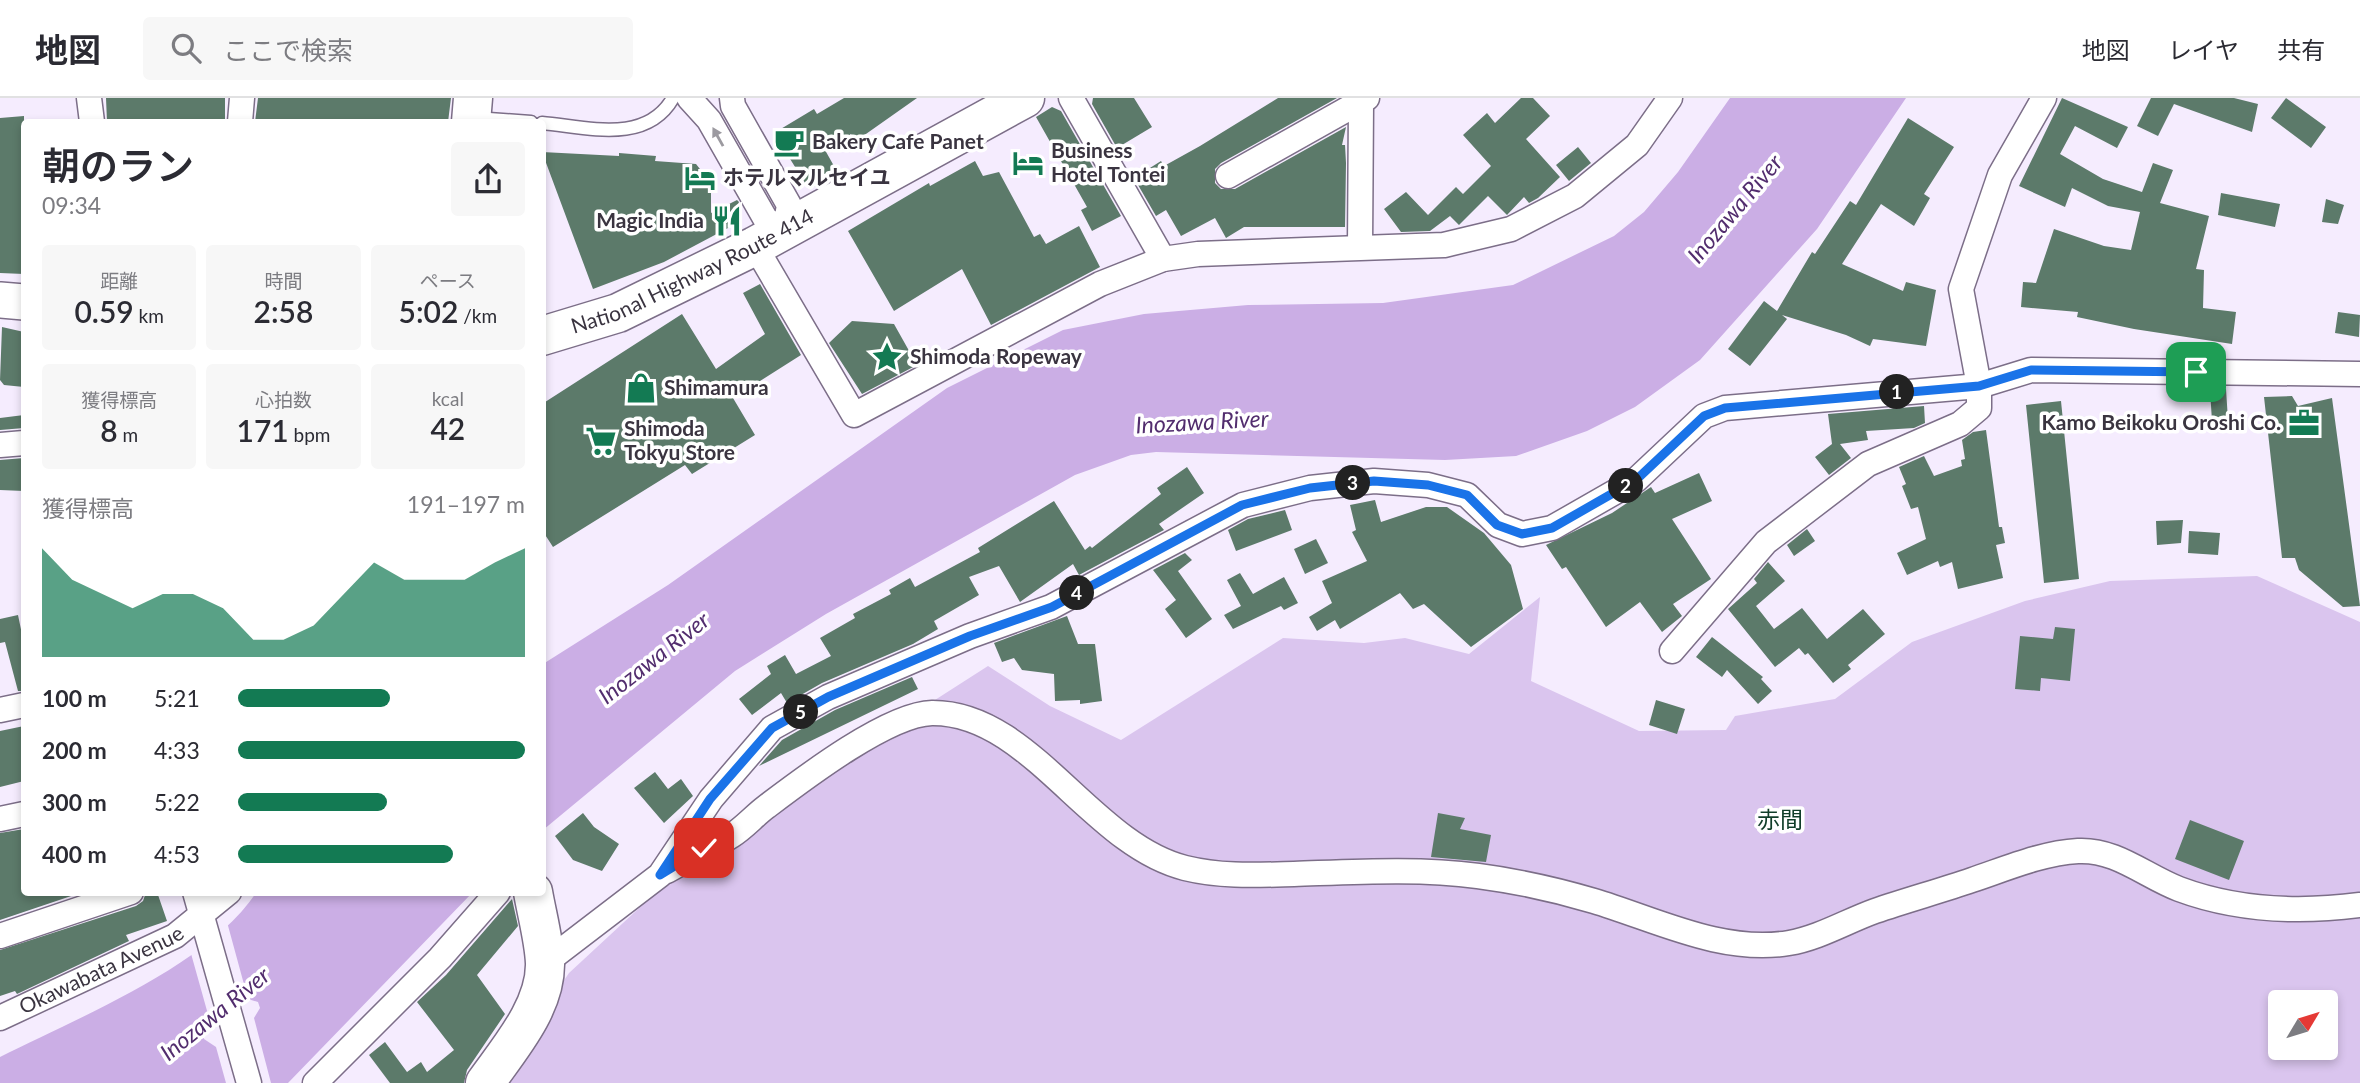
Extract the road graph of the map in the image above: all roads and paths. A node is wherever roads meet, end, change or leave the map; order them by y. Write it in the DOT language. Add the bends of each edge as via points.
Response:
graph roads {
  1 [pos="89,98"];
  2 [pos="242,98"];
  3 [pos="673,98"];
  4 [pos="689,98"];
  5 [pos="732,98"];
  6 [pos="1071,98"];
  7 [pos="1670,98"];
  8 [pos="2044,98"];
  9 [pos="1017,100"];
  10 [pos="1361,100"];
  11 [pos="472,113"];
  12 [pos="92,119"];
  13 [pos="240,119"];
  14 [pos="511,119"];
  15 [pos="546,123"];
  16 [pos="1228,176"];
  17 [pos="770,238"];
  18 [pos="1360,247"];
  19 [pos="1163,259"];
  20 [pos="0,300"];
  21 [pos="21,302"];
  22 [pos="546,335"];
  23 [pos="2360,374"];
  24 [pos="1979,386"];
  25 [pos="21,443"];
  26 [pos="0,445"];
  27 [pos="1672,651"];
  28 [pos="21,706"];
  29 [pos="0,710"];
  30 [pos="21,815"];
  31 [pos="0,819"];
  32 [pos="660,875"];
  33 [pos="119,896"];
  34 [pos="223,896"];
  35 [pos="495,896"];
  36 [pos="534,896"];
  37 [pos="2360,905"];
  38 [pos="200,911"];
  39 [pos="0,936"];
  40 [pos="545,963"];
  41 [pos="0,1018"];
  42 [pos="249,1083"];
  43 [pos="315,1083"];
  44 [pos="485,1083"];
  1 -- 12 [label="street"];
  2 -- 13 [label="street"];
  3 -- 15 [label="lane" via="666,110 629,131"];
  17 -- 4 [label="street, one-way" via="766,220 709,120"];
  5 -- 17 [label="street" via="789,205"];
  6 -- 19 [label="street"];
  7 -- 18 [label="street" via="1627,154 1575,196 1511,229 1444,245"];
  8 -- 24 [label="street" via="2000,175 1961,289"];
  9 -- 17 [label="highway, National Highway Route 414"];
  10 -- 16 [label="street"];
  10 -- 18 [label="street"];
  11 -- 14 [label="lane"];
  17 -- 19 [label="street" via="854,415 1100,284"];
  17 -- 22 [label="highway, National Highway Route 414" via="618,313"];
  18 -- 19 [label="street"];
  20 -- 21 [label="street"];
  23 -- 24 [label="street" via="2031,370"];
  24 -- 27 [label="street" via="1979,408 1960,424 1868,464 1766,542"];
  24 -- 32 [label="street" via="1725,408 1704,416 1636,480 1552,528 1522,534 1497,525 1467,495 1428,485 1374,481 1310,488 1242,505 1052,607 970,636 828,697 772,728 710,799"];
  25 -- 26 [label="street"];
  28 -- 29 [label="street"];
  30 -- 31 [label="street"];
  32 -- 37 [label="street" via="730,837 880,730 905,718 932,713 966,718 994,729 1064,784 1125,841 1153,858 1239,877 1366,872 1479,876 1590,900 1718,941 1762,945 1793,942 2010,867 2074,851 2101,852 2176,888 2227,903 2285,911"];
  32 -- 40 [label="street"];
  33 -- 39 [label="street"];
  34 -- 38 [label="street, Okawabata Avenue"];
  35 -- 43 [label="street"];
  36 -- 40 [label="highway"];
  38 -- 41 [label="street, Okawabata Avenue" via="175,936"];
  38 -- 42 [label="street"];
  40 -- 44 [label="highway" via="535,1003"];
}
